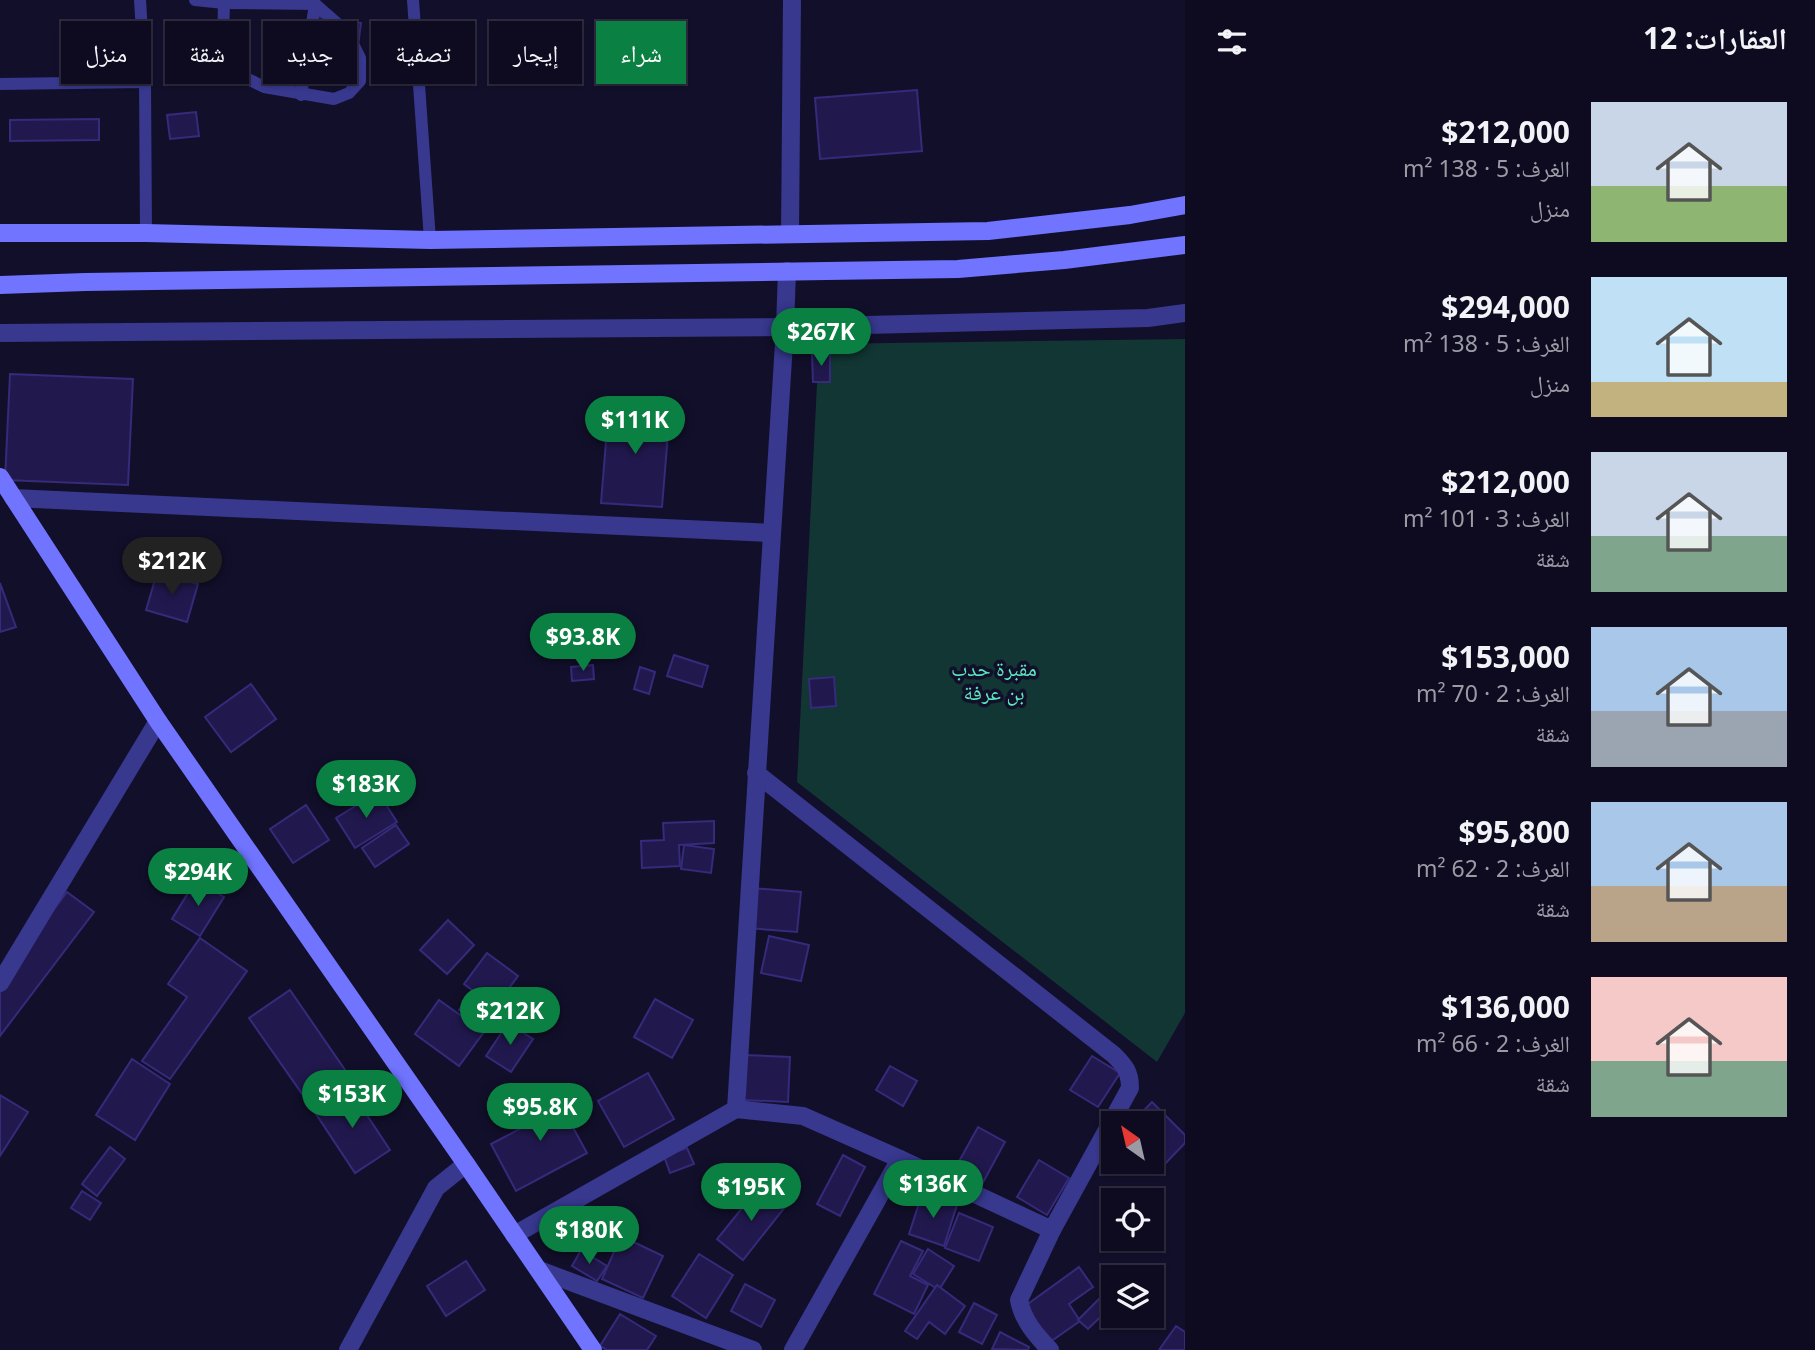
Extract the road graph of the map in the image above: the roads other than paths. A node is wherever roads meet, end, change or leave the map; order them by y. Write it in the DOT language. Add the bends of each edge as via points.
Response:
graph roads {
  1 [pos="140,0"];
  2 [pos="195,0"];
  3 [pos="413,0"];
  4 [pos="792,0"];
  5 [pos="315,2"];
  6 [pos="224,3"];
  7 [pos="141,21"];
  8 [pos="61,83"];
  9 [pos="0,84"];
  10 [pos="145,84"];
  11 [pos="301,95"];
  12 [pos="1185,205"];
  13 [pos="0,233"];
  14 [pos="146,233"];
  15 [pos="790,234"];
  16 [pos="430,240"];
  17 [pos="1185,245"];
  18 [pos="787,271"];
  19 [pos="0,285"];
  20 [pos="1185,313"];
  21 [pos="785,327"];
  22 [pos="0,333"];
  23 [pos="0,477"];
  24 [pos="13,498"];
  25 [pos="772,533"];
  26 [pos="158,721"];
  27 [pos="756,773"];
  28 [pos="0,983"];
  29 [pos="737,1109"];
  30 [pos="900,1159"];
  31 [pos="466,1164"];
  32 [pos="1052,1230"];
  33 [pos="514,1235"];
  34 [pos="538,1270"];
  35 [pos="348,1350"];
  36 [pos="593,1350"];
  37 [pos="752,1350"];
  38 [pos="793,1350"];
  39 [pos="1050,1350"];
  1 -- 7 [label="lane"];
  2 -- 6 [label="lane"];
  3 -- 16 [label="lane"];
  4 -- 15 [label="street"];
  5 -- 6 [label="lane"];
  5 -- 11 [label="lane"];
  5 -- 11 [label="lane" via="346,32 360,58 360,81 349,93 334,99"];
  6 -- 11 [label="lane" via="223,43 230,62 244,77 264,87"];
  8 -- 9 [label="lane"];
  10 -- 14 [label="lane"];
  12 -- 15 [label="main road" via="988,231"];
  13 -- 14 [label="main road"];
  14 -- 16 [label="main road"];
  15 -- 16 [label="main road"];
  17 -- 18 [label="main road" via="958,269"];
  18 -- 19 [label="main road"];
  18 -- 21 [label="street"];
  20 -- 21 [label="street" via="1148,318"];
  21 -- 22 [label="street"];
  21 -- 25 [label="street"];
  23 -- 24 [label="main road"];
  24 -- 25 [label="street"];
  24 -- 26 [label="main road"];
  25 -- 27 [label="street"];
  26 -- 28 [label="street"];
  26 -- 31 [label="main road"];
  27 -- 29 [label="street"];
  27 -- 32 [label="street" via="1123,1064 1130,1088"];
  29 -- 30 [label="street" via="803,1116"];
  29 -- 33 [label="street"];
  30 -- 32 [label="street"];
  30 -- 38 [label="street"];
  31 -- 33 [label="main road"];
  31 -- 35 [label="street" via="436,1188"];
  32 -- 39 [label="street" via="1019,1300 1031,1329"];
  33 -- 34 [label="main road"];
  34 -- 36 [label="main road"];
  34 -- 37 [label="street"];
}
